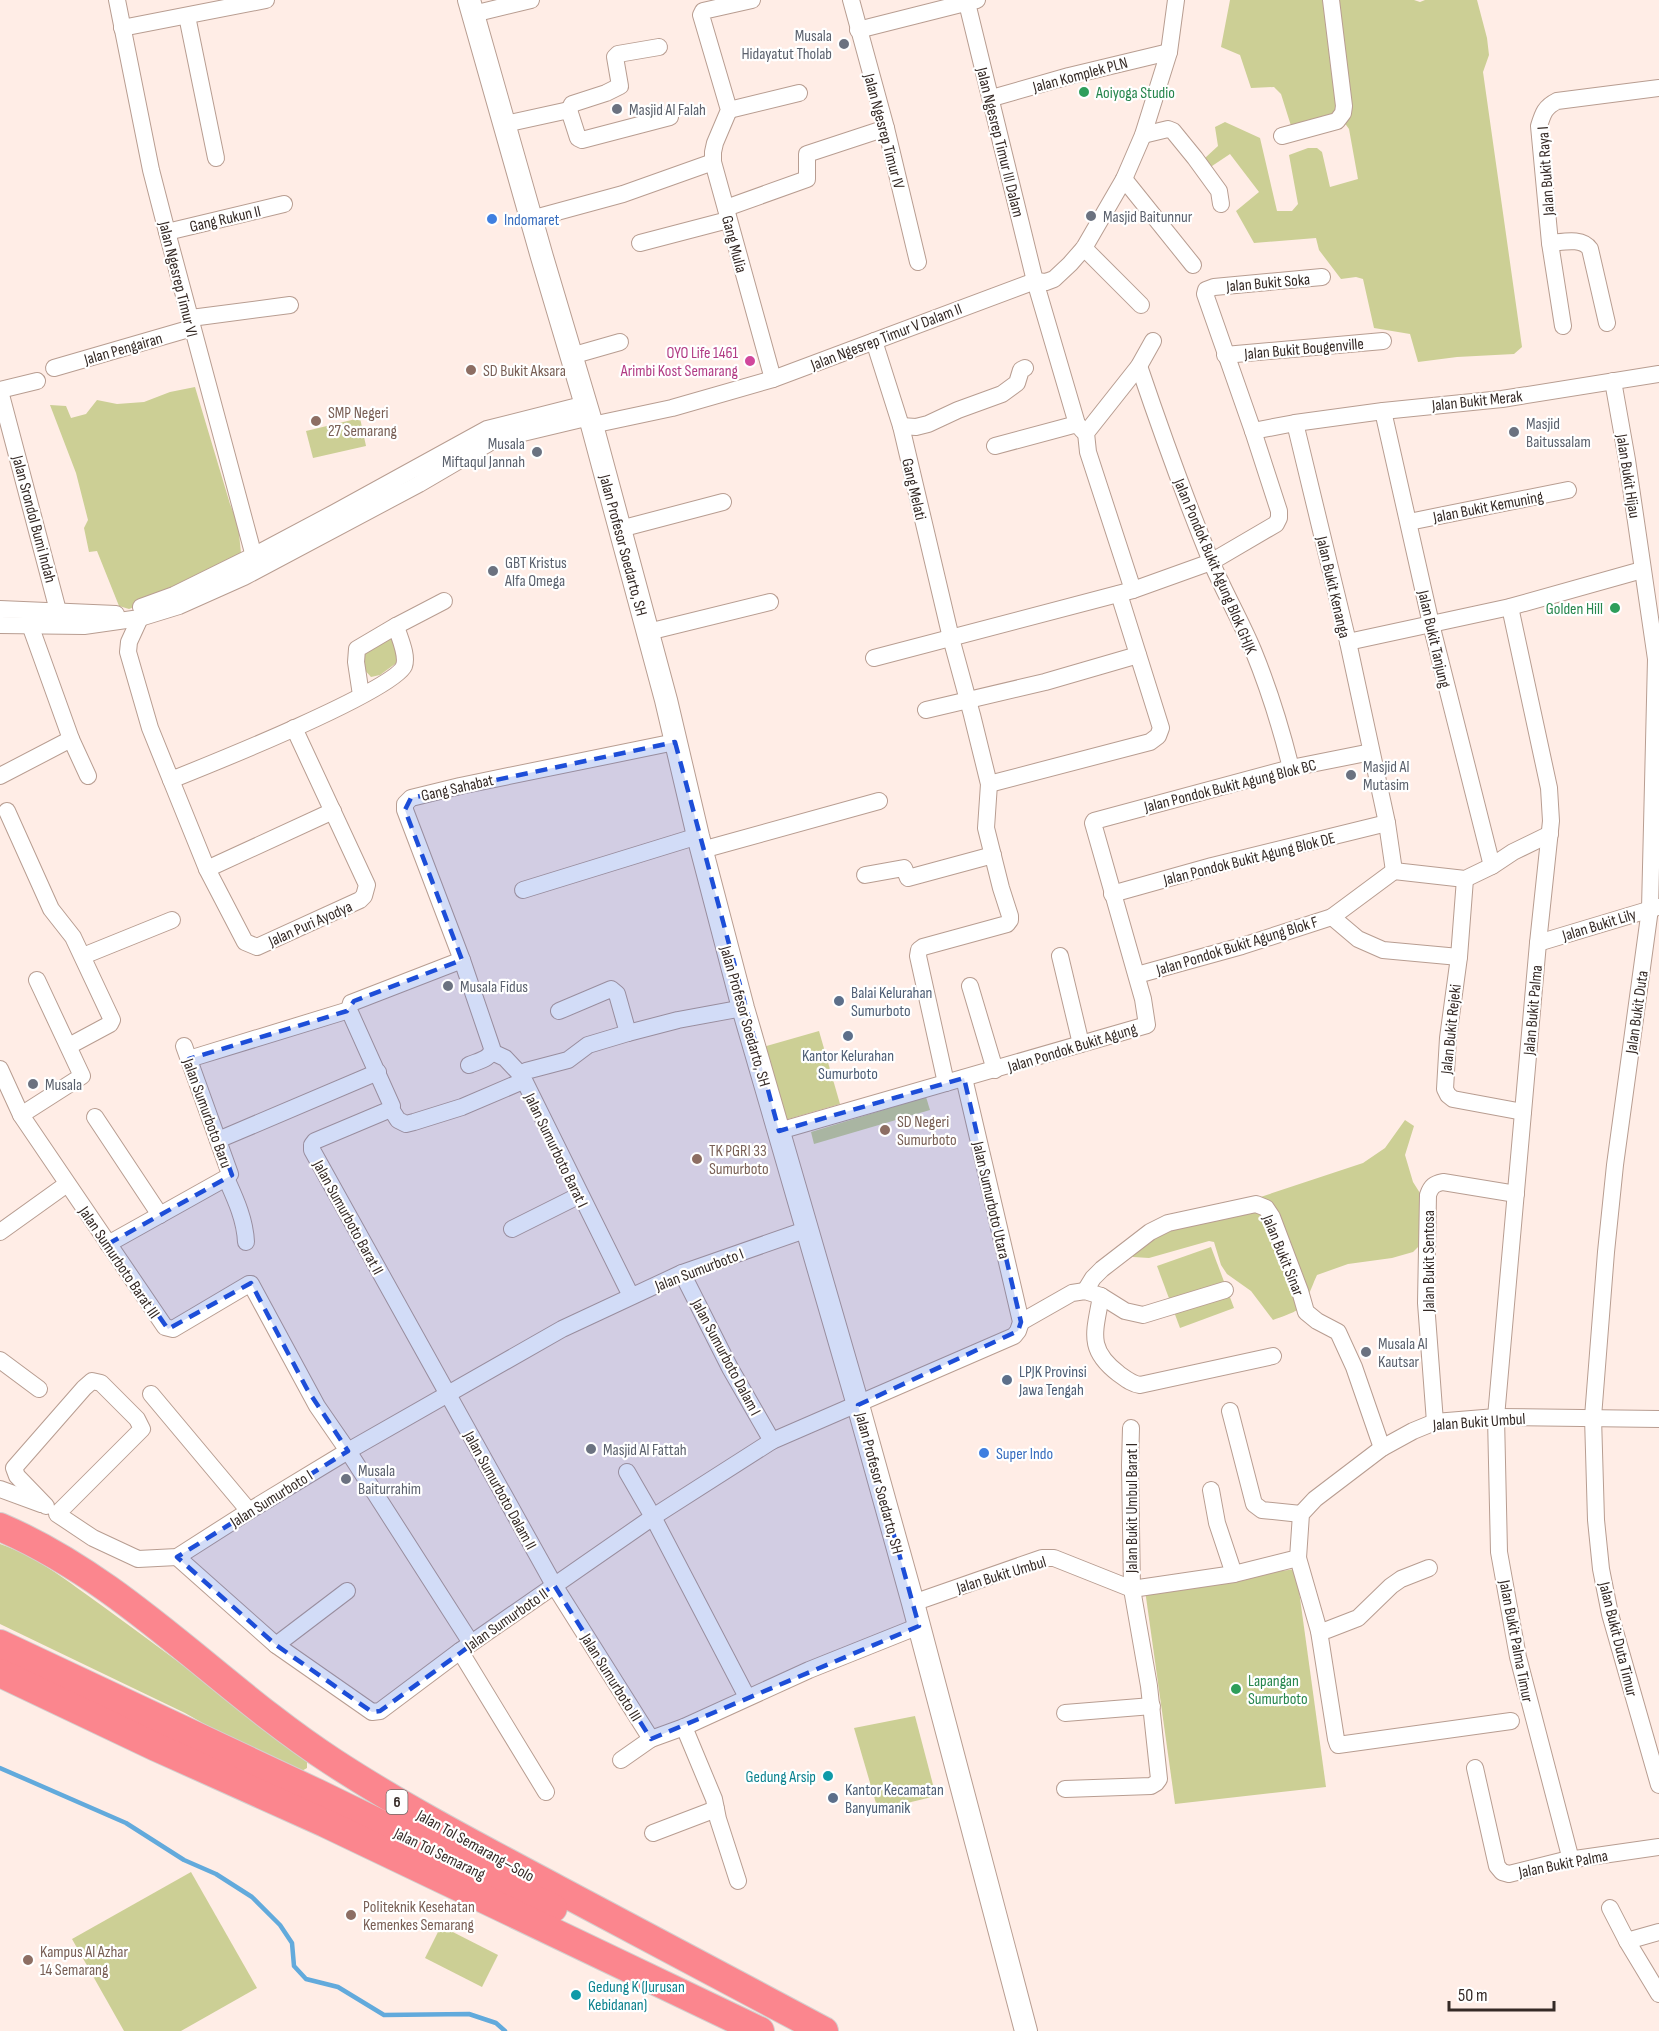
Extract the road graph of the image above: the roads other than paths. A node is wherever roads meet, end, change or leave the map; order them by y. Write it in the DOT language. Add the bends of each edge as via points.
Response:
graph roads {
  1 [pos="117,0"];
  2 [pos="266,0"];
  3 [pos="531,0"];
  4 [pos="752,0"];
  5 [pos="851,0"];
  6 [pos="1176,0"];
  7 [pos="1331,0"];
  8 [pos="972,1"];
  9 [pos="215,5"];
  10 [pos="471,7"];
  11 [pos="187,16"];
  12 [pos="122,28"];
  13 [pos="858,30"];
  14 [pos="659,47"];
  15 [pos="1169,52"];
  16 [pos="1659,88"];
  17 [pos="799,93"];
  18 [pos="992,98"];
  19 [pos="569,110"];
  20 [pos="729,110"];
  21 [pos="670,117"];
  22 [pos="505,124"];
  23 [pos="886,128"];
  24 [pos="1143,135"];
  25 [pos="1282,136"];
  26 [pos="216,158"];
  27 [pos="713,162"];
  28 [pos="1125,179"];
  29 [pos="284,204"];
  30 [pos="1221,204"];
  31 [pos="727,214"];
  32 [pos="531,219"];
  33 [pos="166,232"];
  34 [pos="640,243"];
  35 [pos="1550,243"];
  36 [pos="1084,248"];
  37 [pos="918,262"];
  38 [pos="1193,265"];
  39 [pos="1322,277"];
  40 [pos="1035,281"];
  41 [pos="290,304"];
  42 [pos="1141,305"];
  43 [pos="191,323"];
  44 [pos="1607,323"];
  45 [pos="1563,326"];
  46 [pos="1383,340"];
  47 [pos="874,341"];
  48 [pos="1153,341"];
  49 [pos="620,342"];
  50 [pos="1225,355"];
  51 [pos="571,356"];
  52 [pos="1139,366"];
  53 [pos="54,368"];
  54 [pos="1025,368"];
  55 [pos="1659,374"];
  56 [pos="773,379"];
  57 [pos="37,381"];
  58 [pos="1613,381"];
  59 [pos="0,391"];
  60 [pos="1383,411"];
  61 [pos="589,415"];
  62 [pos="1295,423"];
  63 [pos="901,426"];
  64 [pos="1081,429"];
  65 [pos="1253,431"];
  66 [pos="995,446"];
  67 [pos="1568,490"];
  68 [pos="723,502"];
  69 [pos="1409,522"];
  70 [pos="620,529"];
  71 [pos="255,562"];
  72 [pos="1211,562"];
  73 [pos="1642,570"];
  74 [pos="1126,592"];
  75 [pos="176,601"];
  76 [pos="444,601"];
  77 [pos="770,602"];
  78 [pos="1510,607"];
  79 [pos="0,609"];
  80 [pos="140,618"];
  81 [pos="61,619"];
  82 [pos="1431,624"];
  83 [pos="0,625"];
  84 [pos="30,625"];
  85 [pos="396,626"];
  86 [pos="648,632"];
  87 [pos="951,638"];
  88 [pos="1348,642"];
  89 [pos="1138,655"];
  90 [pos="874,658"];
  91 [pos="362,695"];
  92 [pos="968,699"];
  93 [pos="926,710"];
  94 [pos="294,728"];
  95 [pos="72,739"];
  96 [pos="675,742"];
  97 [pos="1371,752"];
  98 [pos="1291,768"];
  99 [pos="0,776"];
  100 [pos="88,776"];
  101 [pos="171,780"];
  102 [pos="989,783"];
  103 [pos="0,795"];
  104 [pos="879,801"];
  105 [pos="333,811"];
  106 [pos="3,813"];
  107 [pos="1386,823"];
  108 [pos="1550,834"];
  109 [pos="700,843"];
  110 [pos="993,855"];
  111 [pos="1491,866"];
  112 [pos="207,869"];
  113 [pos="1394,871"];
  114 [pos="865,875"];
  115 [pos="1465,879"];
  116 [pos="523,890"];
  117 [pos="1112,894"];
  118 [pos="1655,908"];
  119 [pos="1332,916"];
  120 [pos="172,920"];
  121 [pos="1538,942"];
  122 [pos="83,956"];
  123 [pos="1060,956"];
  124 [pos="1459,957"];
  125 [pos="462,960"];
  126 [pos="1137,975"];
  127 [pos="37,980"];
  128 [pos="970,986"];
  129 [pos="742,1008"];
  130 [pos="349,1010"];
  131 [pos="559,1011"];
  132 [pos="628,1033"];
  133 [pos="1081,1044"];
  134 [pos="69,1046"];
  135 [pos="492,1052"];
  136 [pos="469,1065"];
  137 [pos="0,1069"];
  138 [pos="995,1070"];
  139 [pos="378,1072"];
  140 [pos="523,1078"];
  141 [pos="963,1078"];
  142 [pos="946,1083"];
  143 [pos="391,1109"];
  144 [pos="1523,1112"];
  145 [pos="21,1115"];
  146 [pos="95,1117"];
  147 [pos="779,1131"];
  148 [pos="218,1140"];
  149 [pos="226,1178"];
  150 [pos="67,1184"];
  151 [pos="1516,1194"];
  152 [pos="580,1195"];
  153 [pos="160,1215"];
  154 [pos="512,1229"];
  155 [pos="808,1229"];
  156 [pos="0,1232"];
  157 [pos="246,1242"];
  158 [pos="108,1244"];
  159 [pos="682,1273"];
  160 [pos="1225,1290"];
  161 [pos="1093,1293"];
  162 [pos="631,1296"];
  163 [pos="1021,1322"];
  164 [pos="1273,1356"];
  165 [pos="0,1360"];
  166 [pos="39,1389"];
  167 [pos="151,1394"];
  168 [pos="447,1395"];
  169 [pos="858,1405"];
  170 [pos="1230,1411"];
  171 [pos="1496,1417"];
  172 [pos="1593,1418"];
  173 [pos="1659,1419"];
  174 [pos="1435,1422"];
  175 [pos="1131,1428"];
  176 [pos="772,1441"];
  177 [pos="1383,1448"];
  178 [pos="348,1451"];
  179 [pos="627,1472"];
  180 [pos="0,1489"];
  181 [pos="1211,1490"];
  182 [pos="51,1510"];
  183 [pos="249,1511"];
  184 [pos="1301,1514"];
  185 [pos="653,1517"];
  186 [pos="0,1527"];
  187 [pos="177,1557"];
  188 [pos="1298,1558"];
  189 [pos="1430,1568"];
  190 [pos="1234,1574"];
  191 [pos="554,1585"];
  192 [pos="1132,1588"];
  193 [pos="347,1590"];
  194 [pos="913,1603"];
  195 [pos="919,1626"];
  196 [pos="1319,1631"];
  197 [pos="0,1644"];
  198 [pos="276,1645"];
  199 [pos="466,1647"];
  200 [pos="0,1673"];
  201 [pos="0,1691"];
  202 [pos="747,1697"];
  203 [pos="1152,1706"];
  204 [pos="1065,1713"];
  205 [pos="1511,1721"];
  206 [pos="684,1726"];
  207 [pos="651,1739"];
  208 [pos="156,1747"];
  209 [pos="621,1760"];
  210 [pos="1475,1768"];
  211 [pos="1659,1785"];
  212 [pos="1065,1789"];
  213 [pos="546,1792"];
  214 [pos="716,1809"];
  215 [pos="652,1833"];
  216 [pos="1659,1847"];
  217 [pos="1571,1860"];
  218 [pos="738,1881"];
  219 [pos="1610,1908"];
  220 [pos="1659,1932"];
  221 [pos="1627,1941"];
  222 [pos="1659,1994"];
  223 [pos="760,2031"];
  224 [pos="815,2031"];
  225 [pos="824,2031"];
  226 [pos="1026,2031"];
  1 -- 12 [label="street, Jalan Ngesrep Timur VI"];
  2 -- 9 [label="street"];
  3 -- 10 [label="street"];
  4 -- 20 [label="street" via="703,11 701,15"];
  5 -- 13 [label="street, Jalan Ngesrep Timur IV"];
  6 -- 15 [label="street, Jalan Ngesrep Timur V Dalam II"];
  7 -- 25 [label="street" via="1343,113 1337,121"];
  8 -- 13 [label="street"];
  8 -- 18 [label="street, Jalan Ngesrep Timur III Dalam"];
  9 -- 11 [label="street"];
  10 -- 22 [label="main road, Jalan Profesor Soedarto, SH"];
  11 -- 12 [label="street"];
  11 -- 26 [label="street"];
  12 -- 33 [label="street, Jalan Ngesrep Timur VI"];
  13 -- 23 [label="street, Jalan Ngesrep Timur IV"];
  14 -- 19 [label="street" via="618,54 615,57 620,86 572,104"];
  15 -- 18 [label="street, Jalan Komplek PLN"];
  15 -- 24 [label="street, Jalan Ngesrep Timur V Dalam II"];
  16 -- 35 [label="street, Jalan Bukit Raya I" via="1557,101 1547,106 1539,126"];
  17 -- 20 [label="street"];
  18 -- 40 [label="street, Jalan Ngesrep Timur III Dalam"];
  19 -- 21 [label="street" via="582,140"];
  19 -- 22 [label="street"];
  20 -- 27 [label="street, Gang Mulia" via="712,152"];
  22 -- 32 [label="main road, Jalan Profesor Soedarto, SH"];
  23 -- 31 [label="street" via="807,154 807,179"];
  23 -- 37 [label="street, Jalan Ngesrep Timur IV"];
  24 -- 28 [label="street, Jalan Ngesrep Timur V Dalam II"];
  24 -- 30 [label="street" via="1168,129 1173,132 1219,191"];
  27 -- 31 [label="street, Gang Mulia"];
  27 -- 32 [label="street" via="623,194"];
  28 -- 36 [label="street, Jalan Ngesrep Timur V Dalam II"];
  28 -- 38 [label="street"];
  29 -- 33 [label="street, Gang Rukun II"];
  31 -- 34 [label="street"];
  31 -- 56 [label="street, Gang Mulia"];
  32 -- 51 [label="main road, Jalan Profesor Soedarto, SH"];
  33 -- 43 [label="street, Jalan Ngesrep Timur VI"];
  35 -- 44 [label="street" via="1588,244"];
  35 -- 45 [label="street, Jalan Bukit Raya I"];
  36 -- 40 [label="street, Jalan Ngesrep Timur V Dalam II" via="1054,279"];
  36 -- 42 [label="street"];
  39 -- 50 [label="street, Jalan Bukit Soka" via="1206,290"];
  40 -- 47 [label="street, Jalan Ngesrep Timur V Dalam II"];
  40 -- 64 [label="street"];
  41 -- 43 [label="street, Jalan Pengairan"];
  43 -- 53 [label="street, Jalan Pengairan"];
  43 -- 71 [label="street, Jalan Ngesrep Timur VI"];
  46 -- 50 [label="street, Jalan Bukit Bougenville"];
  47 -- 56 [label="street, Jalan Ngesrep Timur V Dalam II"];
  47 -- 63 [label="street, Gang Melati"];
  48 -- 52 [label="street"];
  49 -- 51 [label="street"];
  50 -- 65 [label="street"];
  51 -- 61 [label="main road, Jalan Profesor Soedarto, SH"];
  52 -- 64 [label="street"];
  52 -- 72 [label="street, Jalan Pondok Bukit Agung Blok GHJK"];
  54 -- 63 [label="street" via="1017,382 1002,394 928,424"];
  55 -- 58 [label="street, Jalan Bukit Merak"];
  56 -- 61 [label="street, Jalan Ngesrep Timur V Dalam II" via="672,408"];
  57 -- 59 [label="street, Jalan Srondol Bumi Indah"];
  58 -- 60 [label="street, Jalan Bukit Merak" via="1502,399"];
  58 -- 73 [label="street, Jalan Bukit Hijau"];
  59 -- 81 [label="street, Jalan Srondol Bumi Indah"];
  60 -- 62 [label="street, Jalan Bukit Merak"];
  60 -- 69 [label="street, Jalan Bukit Tanjung"];
  61 -- 70 [label="main road, Jalan Profesor Soedarto, SH"];
  61 -- 71 [label="street" via="559,418 466,448"];
  62 -- 65 [label="street"];
  62 -- 88 [label="street, Jalan Bukit Kenanga"];
  63 -- 87 [label="street, Gang Melati"];
  64 -- 66 [label="street"];
  64 -- 74 [label="street"];
  65 -- 72 [label="street" via="1279,518 1276,524"];
  67 -- 69 [label="street, Jalan Bukit Kemuning"];
  68 -- 70 [label="street"];
  69 -- 82 [label="street, Jalan Bukit Tanjung"];
  70 -- 86 [label="main road, Jalan Profesor Soedarto, SH"];
  71 -- 75 [label="street"];
  72 -- 74 [label="street"];
  72 -- 98 [label="street, Jalan Pondok Bukit Agung Blok GHJK" via="1261,669"];
  73 -- 78 [label="street"];
  73 -- 118 [label="street, Jalan Bukit Duta" via="1656,659"];
  74 -- 87 [label="street"];
  74 -- 89 [label="street"];
  75 -- 80 [label="street"];
  75 -- 81 [label="street" via="122,614"];
  76 -- 85 [label="street"];
  77 -- 86 [label="street"];
  78 -- 82 [label="street"];
  78 -- 108 [label="street, Jalan Bukit Palma" via="1549,788"];
  79 -- 81 [label="street"];
  80 -- 81 [label="street" via="84,626"];
  80 -- 101 [label="street, Jalan Puri Ayodya" via="128,652 150,728"];
  81 -- 84 [label="street"];
  82 -- 88 [label="street"];
  82 -- 111 [label="street, Jalan Bukit Tanjung"];
  83 -- 84 [label="street"];
  84 -- 95 [label="street"];
  85 -- 91 [label="street" via="357,649"];
  85 -- 91 [label="street" via="404,665"];
  86 -- 96 [label="main road, Jalan Profesor Soedarto, SH"];
  87 -- 90 [label="street"];
  87 -- 92 [label="street, Gang Melati"];
  88 -- 97 [label="street, Jalan Bukit Kenanga"];
  89 -- 92 [label="street"];
  89 -- 102 [label="street" via="1161,728 1158,736 1150,742"];
  91 -- 94 [label="street"];
  92 -- 93 [label="street"];
  92 -- 102 [label="street, Gang Melati"];
  94 -- 101 [label="street"];
  94 -- 105 [label="street, Jalan Puri Ayodya"];
  95 -- 99 [label="street"];
  95 -- 100 [label="street"];
  96 -- 109 [label="main road, Jalan Profesor Soedarto, SH"];
  96 -- 125 [label="street, Gang Sahabat" via="460,786 411,798 405,804"];
  97 -- 98 [label="street, Jalan Pondok Bukit Agung Blok BC"];
  97 -- 107 [label="street"];
  98 -- 117 [label="street, Jalan Pondok Bukit Agung Blok BC" via="1097,819 1093,823"];
  101 -- 112 [label="street, Jalan Puri Ayodya"];
  102 -- 110 [label="street" via="986,828"];
  103 -- 106 [label="street"];
  104 -- 109 [label="street"];
  105 -- 112 [label="street"];
  105 -- 112 [label="street, Jalan Puri Ayodya" via="367,885 364,896 350,905 257,947 250,946"];
  106 -- 122 [label="street" via="51,909"];
  107 -- 113 [label="street"];
  107 -- 117 [label="street, Jalan Pondok Bukit Agung Blok DE"];
  108 -- 111 [label="street"];
  108 -- 121 [label="street, Jalan Bukit Palma"];
  109 -- 116 [label="street"];
  109 -- 129 [label="main road, Jalan Profesor Soedarto, SH"];
  110 -- 114 [label="street" via="908,878 904,868"];
  110 -- 142 [label="street" via="1010,916 1007,924 919,950"];
  111 -- 115 [label="street"];
  113 -- 115 [label="street"];
  113 -- 119 [label="street, Jalan Pondok Bukit Agung Blok F"];
  115 -- 124 [label="street, Jalan Bukit Rejeki"];
  117 -- 126 [label="street"];
  118 -- 121 [label="street, Jalan Bukit Lily"];
  118 -- 172 [label="street, Jalan Bukit Duta" via="1615,1165"];
  119 -- 124 [label="street" via="1359,939 1383,950"];
  119 -- 126 [label="street, Jalan Pondok Bukit Agung Blok F"];
  120 -- 122 [label="street"];
  121 -- 144 [label="street, Jalan Bukit Palma"];
  122 -- 134 [label="street" via="112,1020"];
  123 -- 133 [label="street"];
  124 -- 144 [label="street, Jalan Bukit Rejeki" via="1445,1089 1453,1099"];
  125 -- 130 [label="street" via="354,1001"];
  125 -- 135 [label="street, Gang Sahabat"];
  126 -- 133 [label="street, Jalan Pondok Bukit Agung" via="1148,1024"];
  127 -- 134 [label="street"];
  128 -- 138 [label="street"];
  129 -- 132 [label="street, Jalan Sumurboto Barat I"];
  129 -- 147 [label="main road, Jalan Profesor Soedarto, SH"];
  130 -- 139 [label="street"];
  130 -- 148 [label="street, Jalan Sumurboto Baru" via="186,1052"];
  131 -- 132 [label="street" via="611,989 617,994"];
  132 -- 140 [label="street, Jalan Sumurboto Barat I" via="588,1045 570,1059 526,1071"];
  133 -- 138 [label="street, Jalan Pondok Bukit Agung"];
  134 -- 145 [label="street" via="82,1076"];
  135 -- 136 [label="street"];
  135 -- 140 [label="street" via="505,1058"];
  137 -- 145 [label="street, Jalan Sumurboto Barat III"];
  138 -- 141 [label="street, Jalan Pondok Bukit Agung"];
  139 -- 143 [label="street"];
  139 -- 148 [label="street"];
  140 -- 143 [label="street" via="462,1107 406,1124"];
  140 -- 152 [label="street, Jalan Sumurboto Barat I"];
  141 -- 142 [label="street, Jalan Pondok Bukit Agung"];
  141 -- 163 [label="street, Jalan Sumurboto Utara"];
  142 -- 147 [label="street, Jalan Pondok Bukit Agung"];
  143 -- 168 [label="street, Jalan Sumurboto Barat II" via="315,1141 312,1150"];
  144 -- 151 [label="street, Jalan Bukit Palma"];
  145 -- 150 [label="street, Jalan Sumurboto Barat III"];
  146 -- 153 [label="street"];
  147 -- 155 [label="main road, Jalan Profesor Soedarto, SH"];
  148 -- 149 [label="street, Jalan Sumurboto Baru" via="230,1171"];
  149 -- 153 [label="street, Jalan Sumurboto Baru"];
  149 -- 157 [label="street, Jalan Sumurboto Baru" via="241,1215"];
  150 -- 156 [label="street"];
  150 -- 158 [label="street, Jalan Sumurboto Barat III"];
  151 -- 171 [label="street, Jalan Bukit Palma"];
  151 -- 174 [label="street, Jalan Bukit Sentosa" via="1443,1182 1431,1188 1428,1195 1426,1285"];
  152 -- 154 [label="street"];
  152 -- 162 [label="street, Jalan Sumurboto Barat I"];
  153 -- 158 [label="street, Jalan Sumurboto Baru"];
  155 -- 159 [label="street, Jalan Sumurboto I"];
  155 -- 169 [label="main road, Jalan Profesor Soedarto, SH"];
  158 -- 178 [label="street, Jalan Sumurboto Barat III" via="168,1329 251,1284 307,1389"];
  159 -- 162 [label="street, Jalan Sumurboto I"];
  159 -- 176 [label="street, Jalan Sumurboto Dalam I"];
  160 -- 161 [label="street" via="1143,1315 1125,1311"];
  161 -- 163 [label="street" via="1072,1293"];
  161 -- 164 [label="street" via="1095,1343 1105,1363 1133,1384"];
  161 -- 177 [label="street, Jalan Bukit Sinar" via="1093,1278 1102,1269 1168,1223 1256,1204 1266,1208 1306,1312 1338,1332 1345,1346"];
  162 -- 168 [label="street, Jalan Sumurboto I" via="541,1340"];
  163 -- 169 [label="street" via="1014,1336"];
  165 -- 166 [label="street"];
  167 -- 183 [label="street"];
  168 -- 178 [label="street, Jalan Sumurboto I"];
  168 -- 191 [label="street, Jalan Sumurboto Dalam II"];
  169 -- 176 [label="street, Jalan Sumurboto II"];
  169 -- 194 [label="main road, Jalan Profesor Soedarto, SH"];
  170 -- 184 [label="street" via="1255,1506"];
  171 -- 172 [label="street, Jalan Bukit Umbul"];
  171 -- 174 [label="street, Jalan Bukit Umbul"];
  171 -- 217 [label="street, Jalan Bukit Palma Timur" via="1501,1564 1518,1657"];
  172 -- 173 [label="street, Jalan Bukit Umbul"];
  172 -- 211 [label="street, Jalan Bukit Duta Timur" via="1596,1520 1610,1614"];
  174 -- 177 [label="street, Jalan Bukit Umbul"];
  175 -- 192 [label="street, Jalan Bukit Umbul Barat I"];
  176 -- 185 [label="street, Jalan Sumurboto II"];
  177 -- 184 [label="street, Jalan Bukit Umbul" via="1330,1486"];
  178 -- 183 [label="street, Jalan Sumurboto I"];
  178 -- 199 [label="street"];
  179 -- 185 [label="street"];
  180 -- 182 [label="street"];
  181 -- 190 [label="street"];
  182 -- 182 [label="street, Jalan Sumurboto I" via="142,1429 101,1383 92,1381 84,1388 14,1468 17,1476"];
  182 -- 187 [label="street, Jalan Sumurboto I" via="93,1538 138,1559"];
  183 -- 187 [label="street, Jalan Sumurboto I"];
  184 -- 188 [label="street"];
  185 -- 191 [label="street, Jalan Sumurboto II"];
  185 -- 202 [label="street"];
  186 -- 225 [label="highway, Jalan Tol Semarang–Solo / 6" via="94,1578 281,1725 388,1796"];
  187 -- 198 [label="street, Jalan Sumurboto II"];
  188 -- 190 [label="street, Jalan Bukit Umbul"];
  188 -- 196 [label="street"];
  189 -- 196 [label="street" via="1390,1586 1358,1618"];
  190 -- 192 [label="street, Jalan Bukit Umbul"];
  191 -- 199 [label="street, Jalan Sumurboto II"];
  191 -- 207 [label="street, Jalan Sumurboto III"];
  192 -- 194 [label="street, Jalan Bukit Umbul" via="1054,1558 1042,1558"];
  192 -- 203 [label="street, Jalan Bukit Umbul Barat I"];
  193 -- 198 [label="street"];
  194 -- 195 [label="main road, Jalan Profesor Soedarto, SH"];
  195 -- 202 [label="street, Jalan Sumurboto III"];
  195 -- 226 [label="main road, Jalan Profesor Soedarto, SH"];
  196 -- 205 [label="street" via="1338,1745"];
  197 -- 224 [label="highway, Jalan Tol Semarang / 6"];
  198 -- 199 [label="street, Jalan Sumurboto II" via="376,1713"];
  199 -- 213 [label="street"];
  200 -- 208 [label="highway, Jalan Tol Semarang"];
  201 -- 208 [label="highway"];
  202 -- 206 [label="street, Jalan Sumurboto III"];
  203 -- 204 [label="street"];
  203 -- 212 [label="street, Jalan Bukit Umbul Barat I" via="1159,1779 1156,1783"];
  206 -- 207 [label="street, Jalan Sumurboto III"];
  206 -- 214 [label="street"];
  207 -- 209 [label="street"];
  208 -- 223 [label="highway, Jalan Tol Semarang" via="325,1823"];
  210 -- 217 [label="street, Jalan Bukit Palma" via="1497,1866 1503,1872 1509,1874"];
  214 -- 215 [label="street"];
  214 -- 218 [label="street"];
  216 -- 217 [label="street, Jalan Bukit Palma"];
  219 -- 221 [label="street"];
  220 -- 221 [label="street"];
  221 -- 222 [label="street"];
}
